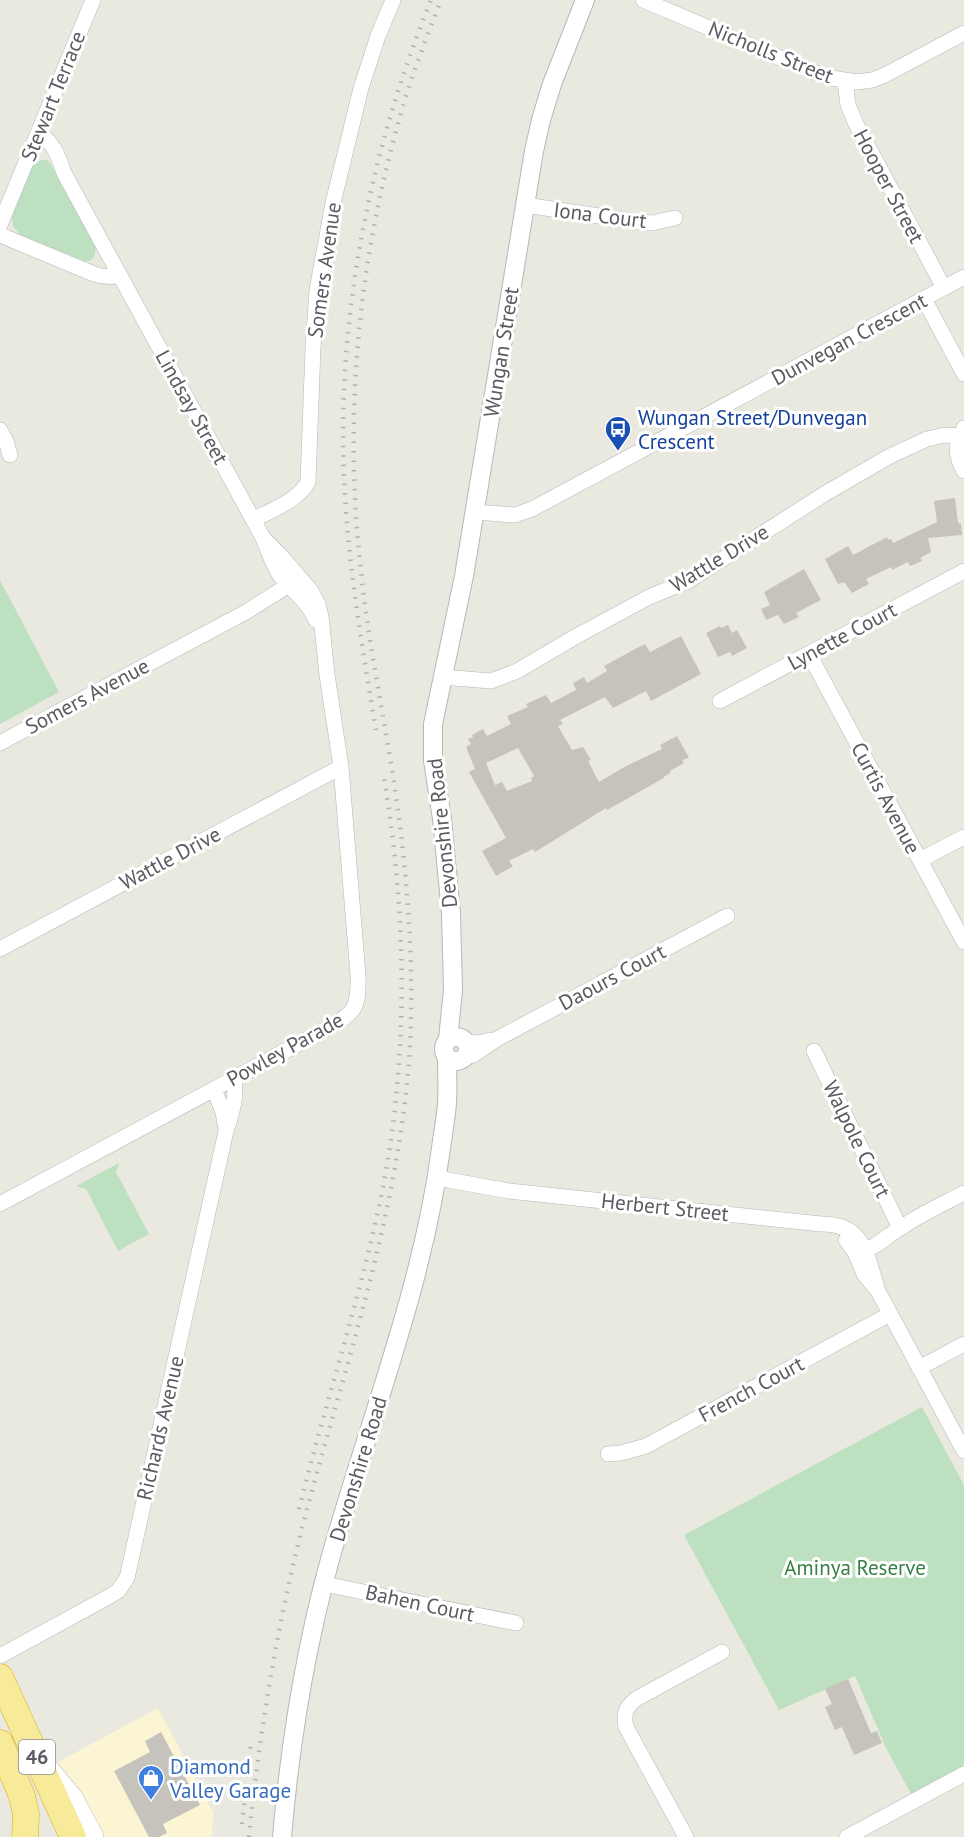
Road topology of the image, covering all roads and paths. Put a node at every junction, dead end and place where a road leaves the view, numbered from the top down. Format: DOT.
graph roads {
  1 [pos="93,0"];
  2 [pos="393,0"];
  3 [pos="585,0"];
  4 [pos="597,0"];
  5 [pos="643,0"];
  6 [pos="574,32"];
  7 [pos="964,33"];
  8 [pos="845,81"];
  9 [pos="35,140"];
  10 [pos="525,205"];
  11 [pos="675,218"];
  12 [pos="0,225"];
  13 [pos="0,235"];
  14 [pos="120,275"];
  15 [pos="964,277"];
  16 [pos="944,288"];
  17 [pos="924,299"];
  18 [pos="964,374"];
  19 [pos="0,430"];
  20 [pos="962,432"];
  21 [pos="10,455"];
  22 [pos="964,471"];
  23 [pos="475,512"];
  24 [pos="254,520"];
  25 [pos="964,571"];
  26 [pos="294,582"];
  27 [pos="809,654"];
  28 [pos="442,677"];
  29 [pos="720,702"];
  30 [pos="0,743"];
  31 [pos="341,767"];
  32 [pos="964,837"];
  33 [pos="920,860"];
  34 [pos="727,916"];
  35 [pos="964,942"];
  36 [pos="0,949"];
  37 [pos="459,1049"];
  38 [pos="814,1051"];
  39 [pos="234,1078"];
  40 [pos="214,1089"];
  41 [pos="226,1131"];
  42 [pos="436,1184"];
  43 [pos="964,1193"];
  44 [pos="0,1204"];
  45 [pos="900,1228"];
  46 [pos="861,1249"];
  47 [pos="890,1314"];
  48 [pos="964,1344"];
  49 [pos="920,1368"];
  50 [pos="964,1451"];
  51 [pos="608,1454"];
  52 [pos="324,1584"];
  53 [pos="516,1623"];
  54 [pos="722,1652"];
  55 [pos="0,1656"];
  56 [pos="0,1677"];
  57 [pos="0,1743"];
  58 [pos="36,1755"];
  59 [pos="964,1774"];
  60 [pos="26,1825"];
  61 [pos="35,1837"];
  62 [pos="73,1837"];
  63 [pos="93,1837"];
  64 [pos="282,1837"];
  65 [pos="686,1837"];
  66 [pos="847,1837"];
  1 -- 9 [label="street, Stewart Terrace"];
  2 -- 24 [label="street, Somers Avenue"];
  3 -- 6 [label="street, Wungan Street"];
  4 -- 6 [label="street, Wungan Street"];
  5 -- 8 [label="street, Nicholls Street"];
  6 -- 10 [label="street, Wungan Street"];
  7 -- 8 [label="street, Nicholls Street"];
  8 -- 16 [label="street, Hooper Street"];
  9 -- 12 [label="street, Stewart Terrace"];
  9 -- 14 [label="street, Lindsay Street"];
  10 -- 11 [label="street, Iona Court"];
  10 -- 23 [label="street, Wungan Street"];
  13 -- 14 [label="street"];
  14 -- 24 [label="street, Lindsay Street"];
  15 -- 16 [label="street, Dunvegan Crescent"];
  16 -- 17 [label="street, Dunvegan Crescent"];
  17 -- 18 [label="street"];
  17 -- 23 [label="street, Dunvegan Crescent"];
  19 -- 21 [label="street"];
  20 -- 22 [label="street"];
  20 -- 28 [label="street, Wattle Drive"];
  23 -- 28 [label="street, Wungan Street"];
  24 -- 26 [label="street, Lindsay Street"];
  25 -- 27 [label="street, Lynette Court"];
  26 -- 30 [label="street, Somers Avenue"];
  26 -- 31 [label="street, Lindsay Street"];
  27 -- 29 [label="street, Lynette Court"];
  27 -- 33 [label="street, Curtis Avenue"];
  28 -- 37 [label="street, Devonshire Road"];
  31 -- 36 [label="street, Wattle Drive"];
  31 -- 39 [label="street, Powley Parade"];
  32 -- 33 [label="street"];
  33 -- 35 [label="street, Curtis Avenue"];
  34 -- 37 [label="street, Daours Court"];
  37 -- 42 [label="street, Devonshire Road"];
  38 -- 45 [label="street, Walpole Court"];
  39 -- 40 [label="street, Powley Parade"];
  39 -- 41 [label="street, Richards Avenue"];
  40 -- 41 [label="street, Richards Avenue"];
  40 -- 44 [label="street, Powley Parade"];
  41 -- 55 [label="street, Richards Avenue"];
  42 -- 46 [label="street, Herbert Street"];
  42 -- 52 [label="street, Devonshire Road"];
  43 -- 45 [label="street"];
  45 -- 46 [label="street"];
  46 -- 47 [label="street"];
  47 -- 49 [label="street"];
  47 -- 51 [label="street, French Court"];
  48 -- 49 [label="street"];
  49 -- 50 [label="street"];
  52 -- 53 [label="street, Bahen Court"];
  52 -- 64 [label="street, Devonshire Road"];
  54 -- 65 [label="street"];
  56 -- 58 [label="highway, 46"];
  57 -- 60 [label="highway, 46"];
  58 -- 62 [label="highway, 46"];
  58 -- 63 [label="main road"];
  59 -- 66 [label="street"];
  60 -- 61 [label="highway"];
}
